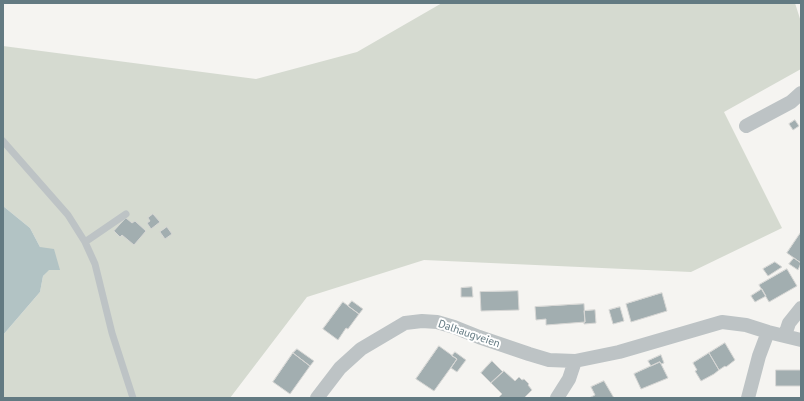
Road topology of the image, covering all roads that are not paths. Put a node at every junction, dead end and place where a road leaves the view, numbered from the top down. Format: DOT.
graph roads {
  1 [pos="801,94"];
  2 [pos="746,126"];
  3 [pos="3,141"];
  4 [pos="126,214"];
  5 [pos="85,242"];
  6 [pos="801,308"];
  7 [pos="768,332"];
  8 [pos="786,335"];
  9 [pos="801,340"];
  10 [pos="575,361"];
  11 [pos="133,398"];
  12 [pos="317,398"];
  13 [pos="556,398"];
  14 [pos="748,398"];
  1 -- 2 [label="street"];
  3 -- 5 [label="lane"];
  4 -- 5 [label="lane"];
  5 -- 11 [label="lane"];
  6 -- 8 [label="street"];
  7 -- 8 [label="street, Dalhaugveien"];
  7 -- 10 [label="street, Dalhaugveien"];
  7 -- 14 [label="street"];
  8 -- 9 [label="street, Dalhaugveien"];
  10 -- 12 [label="street, Dalhaugveien"];
  10 -- 13 [label="street"];
}
